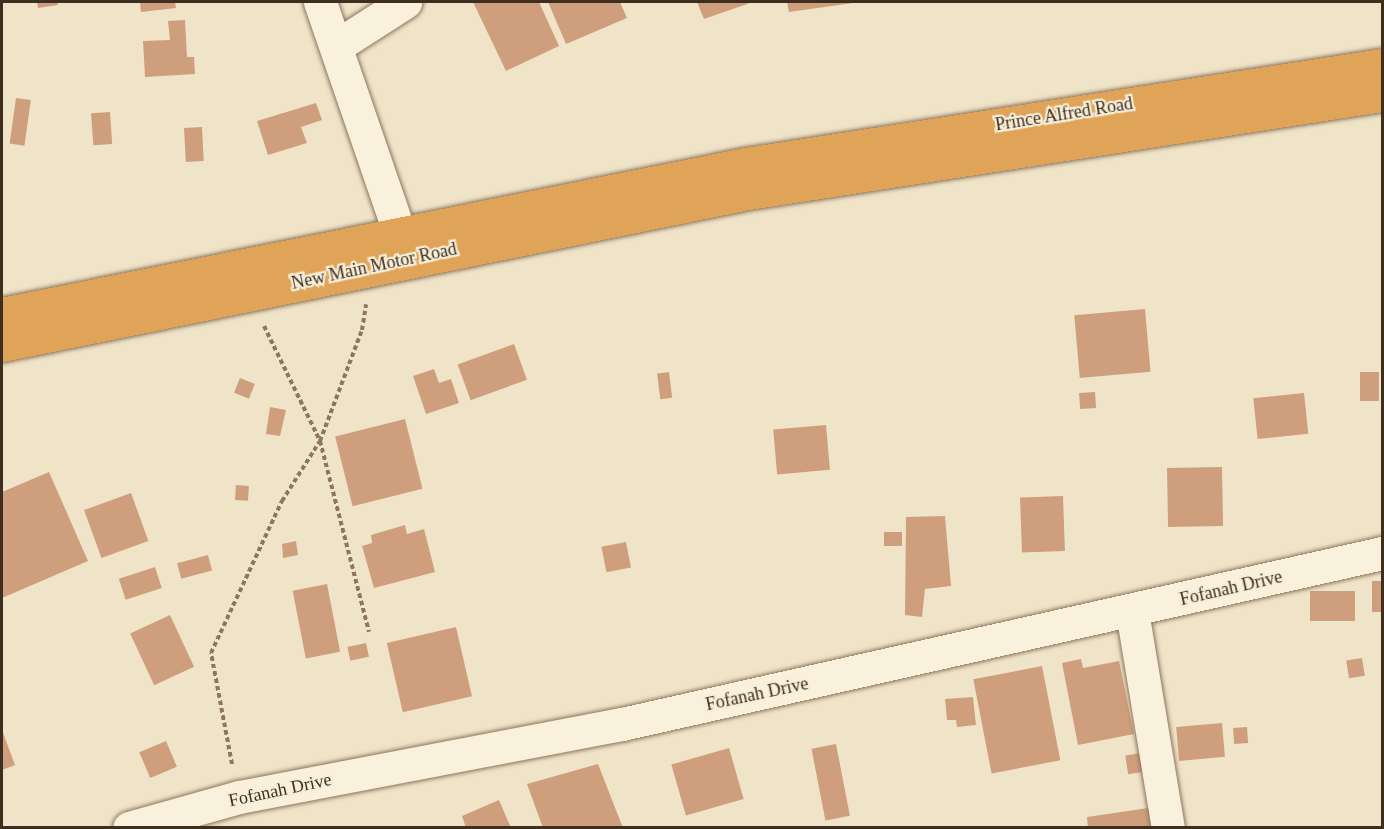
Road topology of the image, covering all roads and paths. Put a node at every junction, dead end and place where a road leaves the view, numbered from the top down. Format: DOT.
graph roads {
  1 [pos="320,2"];
  2 [pos="405,2"];
  3 [pos="338,45"];
  4 [pos="1383,65"];
  5 [pos="1383,95"];
  6 [pos="747,178"];
  7 [pos="399,232"];
  8 [pos="372,266"];
  9 [pos="248,293"];
  10 [pos="2,314"];
  11 [pos="2,345"];
  12 [pos="320,441"];
  13 [pos="1383,553"];
  14 [pos="1132,611"];
  15 [pos="369,632"];
  16 [pos="239,797"];
  17 [pos="129,828"];
  18 [pos="1168,828"];
  1 -- 3 [label="street"];
  2 -- 3 [label="street"];
  3 -- 7 [label="street"];
  4 -- 6 [label="highway, Prince Alfred Road"];
  5 -- 6 [label="highway, Prince Alfred Road"];
  6 -- 7 [label="highway, New Main Motor Road"];
  6 -- 8 [label="highway, New Main Motor Road"];
  7 -- 10 [label="highway, New Main Motor Road"];
  8 -- 9 [label="highway, New Main Motor Road"];
  8 -- 12 [label="path"];
  9 -- 11 [label="highway, New Main Motor Road"];
  9 -- 12 [label="path"];
  12 -- 15 [label="path"];
  12 -- 16 [label="path"];
  13 -- 14 [label="street, Fofanah Drive"];
  14 -- 16 [label="street, Fofanah Drive"];
  14 -- 18 [label="street"];
  16 -- 17 [label="street, Fofanah Drive"];
}
